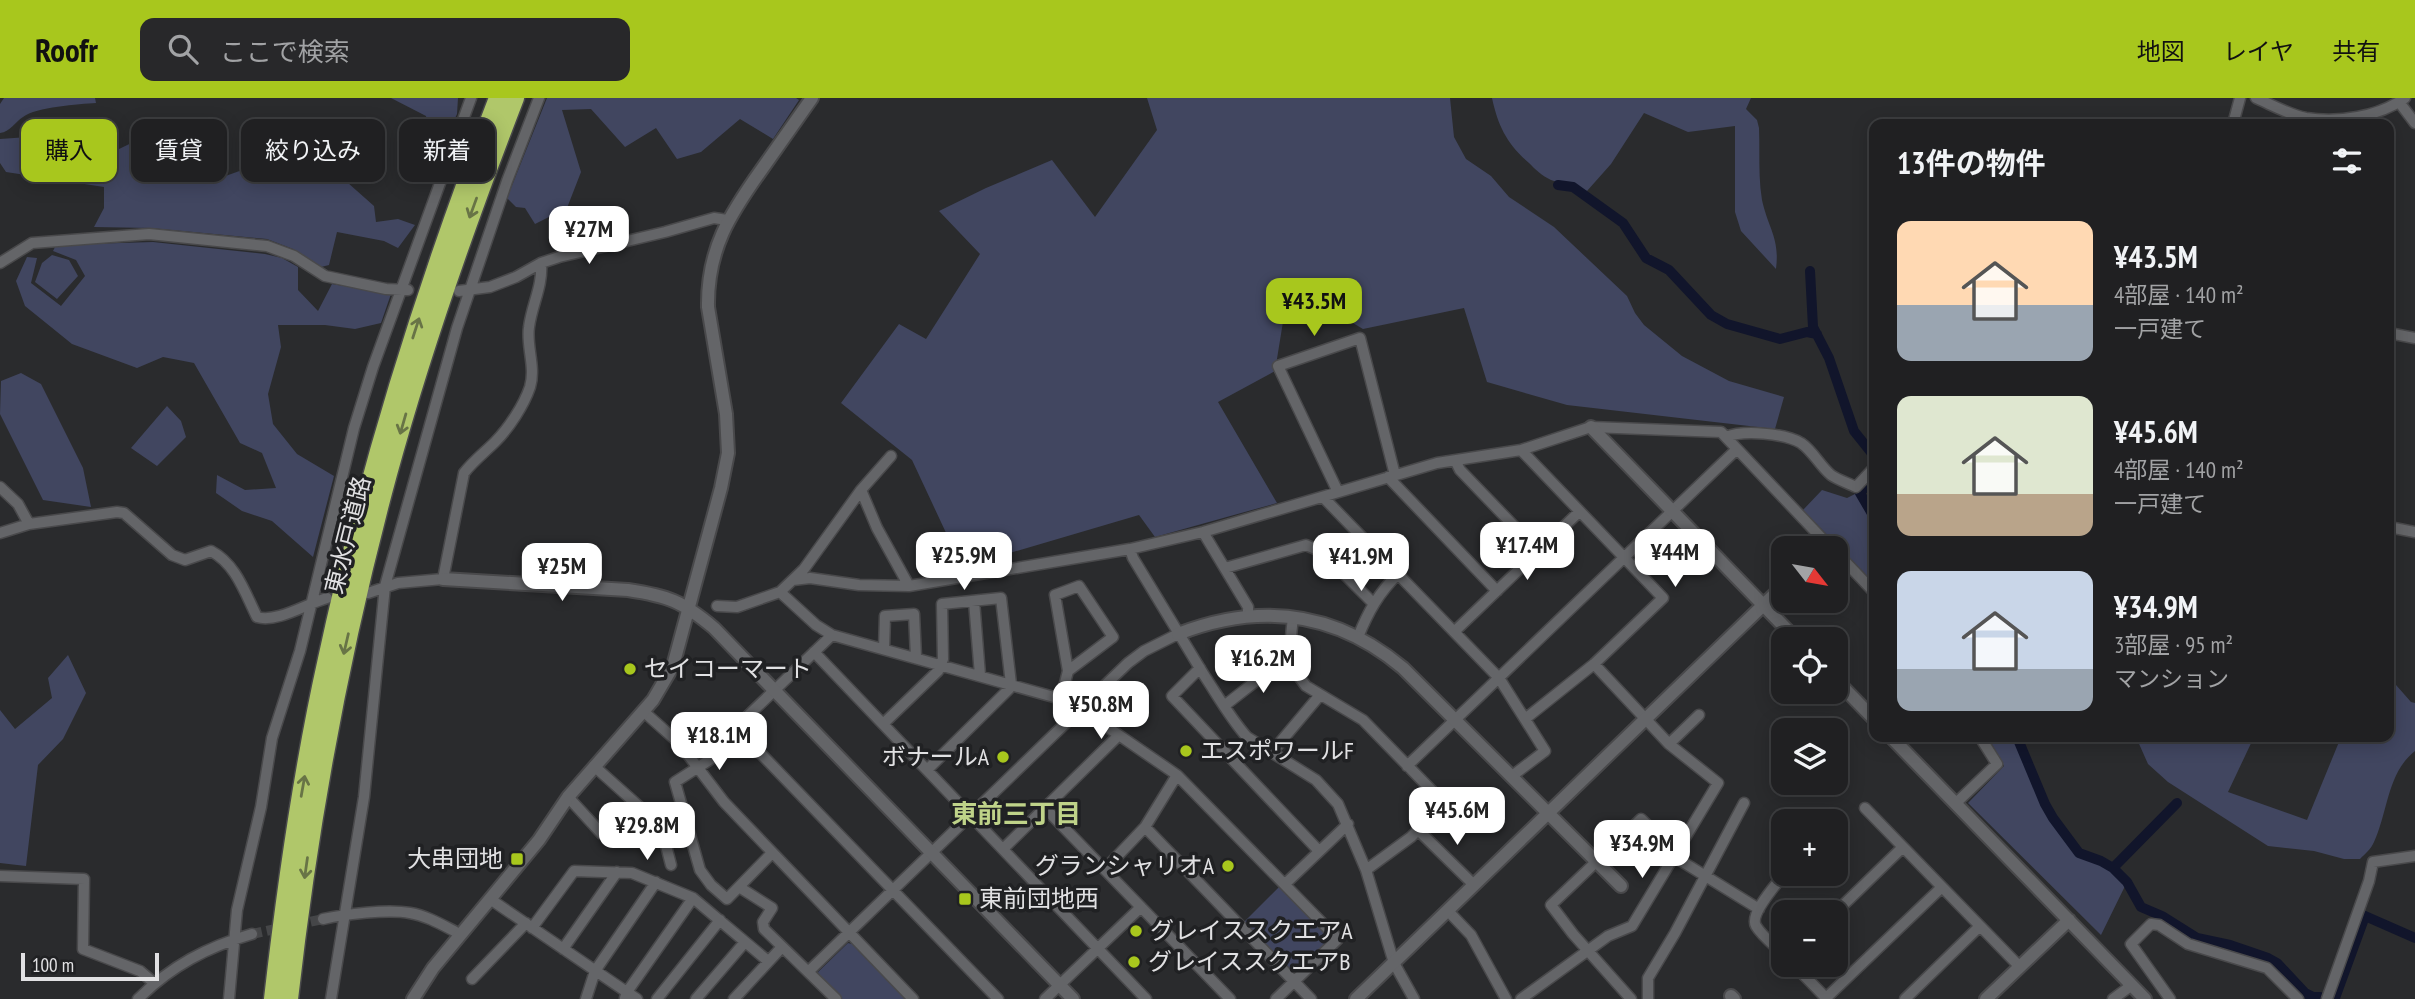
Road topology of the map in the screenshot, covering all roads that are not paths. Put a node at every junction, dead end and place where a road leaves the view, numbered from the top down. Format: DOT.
graph roads {
  1 [pos="471,98"];
  2 [pos="498,98"];
  3 [pos="514,98"];
  4 [pos="539,98"];
  5 [pos="812,98"];
  6 [pos="2240,98"];
  7 [pos="2256,98"];
  8 [pos="2402,100"];
  9 [pos="2234,119"];
  10 [pos="2415,122"];
  11 [pos="727,220"];
  12 [pos="0,263"];
  13 [pos="541,263"];
  14 [pos="405,290"];
  15 [pos="464,291"];
  16 [pos="2394,334"];
  17 [pos="2415,338"];
  18 [pos="1591,427"];
  19 [pos="1726,437"];
  20 [pos="1737,449"];
  21 [pos="1521,450"];
  22 [pos="891,456"];
  23 [pos="1456,462"];
  24 [pos="1869,473"];
  25 [pos="1392,476"];
  26 [pos="0,487"];
  27 [pos="861,491"];
  28 [pos="1338,492"];
  29 [pos="1323,497"];
  30 [pos="1672,510"];
  31 [pos="1579,512"];
  32 [pos="29,524"];
  33 [pos="2394,528"];
  34 [pos="1203,532"];
  35 [pos="2415,532"];
  36 [pos="0,533"];
  37 [pos="1818,536"];
  38 [pos="1130,549"];
  39 [pos="1538,551"];
  40 [pos="1623,557"];
  41 [pos="1848,567"];
  42 [pos="1225,568"];
  43 [pos="1399,573"];
  44 [pos="443,579"];
  45 [pos="793,580"];
  46 [pos="386,586"];
  47 [pos="909,586"];
  48 [pos="1869,587"];
  49 [pos="1497,591"];
  50 [pos="780,592"];
  51 [pos="368,593"];
  52 [pos="1771,597"];
  53 [pos="327,598"];
  54 [pos="974,601"];
  55 [pos="310,602"];
  56 [pos="1373,603"];
  57 [pos="1763,605"];
  58 [pos="717,606"];
  59 [pos="689,607"];
  60 [pos="1248,615"];
  61 [pos="1293,617"];
  62 [pos="1784,627"];
  63 [pos="1455,631"];
  64 [pos="1178,634"];
  65 [pos="832,635"];
  66 [pos="1358,637"];
  67 [pos="884,649"];
  68 [pos="814,652"];
  69 [pos="916,657"];
  70 [pos="1290,657"];
  71 [pos="941,664"];
  72 [pos="1594,664"];
  73 [pos="1200,668"];
  74 [pos="1068,671"];
  75 [pos="981,675"];
  76 [pos="1499,678"];
  77 [pos="1011,684"];
  78 [pos="775,690"];
  79 [pos="1848,692"];
  80 [pos="1320,695"];
  81 [pos="1061,699"];
  82 [pos="1224,706"];
  83 [pos="1081,709"];
  84 [pos="643,711"];
  85 [pos="1869,714"];
  86 [pos="1699,715"];
  87 [pos="1525,719"];
  88 [pos="1646,719"];
  89 [pos="1455,720"];
  90 [pos="883,724"];
  91 [pos="736,728"];
  92 [pos="1119,734"];
  93 [pos="1896,742"];
  94 [pos="1983,742"];
  95 [pos="1669,744"];
  96 [pos="1272,752"];
  97 [pos="594,766"];
  98 [pos="1407,766"];
  99 [pos="698,768"];
  100 [pos="927,770"];
  101 [pos="1177,775"];
  102 [pos="1512,776"];
  103 [pos="568,797"];
  104 [pos="1744,803"];
  105 [pos="1956,803"];
  106 [pos="1044,807"];
  107 [pos="1866,808"];
  108 [pos="1549,813"];
  109 [pos="970,815"];
  110 [pos="1348,824"];
  111 [pos="1145,827"];
  112 [pos="1418,830"];
  113 [pos="663,834"];
  114 [pos="1903,847"];
  115 [pos="1003,849"];
  116 [pos="1319,850"];
  117 [pos="931,852"];
  118 [pos="772,853"];
  119 [pos="1674,854"];
  120 [pos="2415,856"];
  121 [pos="1596,860"];
  122 [pos="671,866"];
  123 [pos="1105,869"];
  124 [pos="1366,870"];
  125 [pos="617,872"];
  126 [pos="1705,875"];
  127 [pos="0,876"];
  128 [pos="656,882"];
  129 [pos="1285,884"];
  130 [pos="1474,886"];
  131 [pos="1621,886"];
  132 [pos="1775,886"];
  133 [pos="739,887"];
  134 [pos="1942,887"];
  135 [pos="893,890"];
  136 [pos="693,898"];
  137 [pos="490,899"];
  138 [pos="1848,900"];
  139 [pos="1141,907"];
  140 [pos="1759,909"];
  141 [pos="1448,911"];
  142 [pos="344,915"];
  143 [pos="323,919"];
  144 [pos="720,920"];
  145 [pos="2068,920"];
  146 [pos="529,926"];
  147 [pos="1980,926"];
  148 [pos="848,933"];
  149 [pos="252,934"];
  150 [pos="460,934"];
  151 [pos="234,939"];
  152 [pos="745,942"];
  153 [pos="1771,942"];
  154 [pos="782,947"];
  155 [pos="1098,948"];
  156 [pos="563,949"];
  157 [pos="1587,950"];
  158 [pos="768,961"];
  159 [pos="1394,963"];
  160 [pos="2020,967"];
  161 [pos="595,971"];
  162 [pos="809,971"];
  163 [pos="1805,977"];
  164 [pos="472,979"];
  165 [pos="1294,982"];
  166 [pos="154,983"];
  167 [pos="1060,985"];
  168 [pos="2132,985"];
  169 [pos="626,996"];
  170 [pos="1527,997"];
  171 [pos="138,999"];
  172 [pos="229,999"];
  173 [pos="273,999"];
  174 [pos="289,999"];
  175 [pos="331,999"];
  176 [pos="413,999"];
  177 [pos="586,999"];
  178 [pos="636,999"];
  179 [pos="657,999"];
  180 [pos="696,999"];
  181 [pos="734,999"];
  182 [pos="836,999"];
  183 [pos="913,999"];
  184 [pos="998,999"];
  185 [pos="1045,999"];
  186 [pos="1073,999"];
  187 [pos="1146,999"];
  188 [pos="1230,999"];
  189 [pos="1276,999"];
  190 [pos="1311,999"];
  191 [pos="1356,999"];
  192 [pos="1414,999"];
  193 [pos="1506,999"];
  194 [pos="1631,999"];
  195 [pos="1648,999"];
  196 [pos="1826,999"];
  197 [pos="1905,999"];
  198 [pos="1986,999"];
  199 [pos="2113,999"];
  200 [pos="2145,999"];
  201 [pos="2170,999"];
  202 [pos="2298,999"];
  203 [pos="2326,999"];
  1 -- 14 [label="street"];
  173 -- 2 [label="highway, 東水戸道路, one-way"];
  3 -- 174 [label="highway, 東水戸道路, one-way"];
  4 -- 15 [label="street"];
  5 -- 11 [label="street"];
  6 -- 9 [label="street"];
  7 -- 8 [label="street"];
  8 -- 10 [label="street"];
  11 -- 13 [label="street"];
  11 -- 59 [label="street"];
  12 -- 14 [label="street"];
  13 -- 15 [label="street"];
  13 -- 44 [label="street"];
  14 -- 55 [label="street"];
  15 -- 46 [label="street"];
  16 -- 17 [label="street"];
  18 -- 19 [label="street"];
  18 -- 21 [label="street"];
  18 -- 30 [label="street"];
  19 -- 20 [label="street"];
  19 -- 24 [label="street"];
  20 -- 30 [label="street"];
  20 -- 37 [label="street"];
  21 -- 23 [label="street"];
  21 -- 31 [label="street"];
  22 -- 27 [label="street"];
  23 -- 25 [label="street"];
  23 -- 39 [label="street"];
  25 -- 28 [label="street"];
  25 -- 28 [label="street"];
  25 -- 49 [label="street"];
  26 -- 32 [label="street"];
  27 -- 45 [label="street"];
  27 -- 47 [label="street"];
  28 -- 29 [label="street"];
  29 -- 34 [label="street"];
  29 -- 43 [label="street"];
  30 -- 40 [label="street"];
  30 -- 57 [label="street"];
  31 -- 39 [label="street"];
  31 -- 40 [label="street"];
  32 -- 36 [label="street"];
  32 -- 55 [label="street"];
  33 -- 35 [label="street"];
  34 -- 38 [label="street"];
  34 -- 42 [label="street"];
  38 -- 47 [label="street"];
  38 -- 64 [label="street"];
  39 -- 49 [label="street"];
  40 -- 72 [label="street"];
  40 -- 76 [label="street"];
  41 -- 48 [label="street"];
  42 -- 56 [label="street"];
  42 -- 60 [label="street"];
  43 -- 56 [label="street"];
  43 -- 63 [label="street"];
  44 -- 46 [label="street"];
  44 -- 59 [label="street"];
  45 -- 47 [label="street"];
  45 -- 50 [label="street"];
  46 -- 51 [label="street"];
  46 -- 142 [label="street"];
  49 -- 63 [label="street"];
  50 -- 58 [label="street"];
  50 -- 65 [label="street"];
  52 -- 57 [label="street"];
  53 -- 55 [label="street"];
  54 -- 71 [label="street"];
  54 -- 75 [label="street"];
  54 -- 77 [label="street"];
  55 -- 151 [label="street"];
  56 -- 66 [label="street"];
  57 -- 62 [label="street"];
  57 -- 88 [label="street"];
  59 -- 78 [label="street"];
  59 -- 84 [label="street"];
  60 -- 61 [label="street"];
  60 -- 64 [label="street"];
  61 -- 66 [label="street"];
  61 -- 70 [label="street"];
  63 -- 76 [label="street"];
  64 -- 73 [label="street"];
  64 -- 83 [label="street"];
  65 -- 67 [label="street"];
  65 -- 68 [label="street"];
  66 -- 89 [label="street"];
  67 -- 69 [label="street"];
  67 -- 69 [label="street"];
  68 -- 78 [label="street"];
  68 -- 90 [label="street"];
  69 -- 71 [label="street"];
  70 -- 80 [label="street"];
  70 -- 82 [label="street"];
  71 -- 75 [label="street"];
  71 -- 90 [label="street"];
  72 -- 87 [label="street"];
  72 -- 88 [label="street"];
  73 -- 82 [label="street"];
  73 -- 116 [label="street"];
  74 -- 74 [label="street"];
  74 -- 81 [label="street"];
  75 -- 77 [label="street"];
  76 -- 87 [label="street"];
  76 -- 89 [label="street"];
  77 -- 81 [label="street"];
  77 -- 100 [label="street"];
  78 -- 91 [label="street"];
  78 -- 117 [label="street"];
  79 -- 85 [label="street"];
  80 -- 96 [label="street"];
  80 -- 98 [label="street"];
  81 -- 83 [label="street"];
  82 -- 96 [label="street"];
  83 -- 92 [label="street"];
  83 -- 109 [label="street"];
  84 -- 97 [label="street"];
  84 -- 99 [label="street"];
  86 -- 95 [label="street"];
  87 -- 102 [label="street"];
  88 -- 95 [label="street"];
  88 -- 108 [label="street"];
  89 -- 98 [label="street"];
  89 -- 102 [label="street"];
  90 -- 100 [label="street"];
  91 -- 99 [label="street"];
  91 -- 135 [label="street"];
  92 -- 101 [label="street"];
  92 -- 106 [label="street"];
  93 -- 105 [label="street"];
  94 -- 105 [label="street"];
  95 -- 119 [label="street"];
  96 -- 110 [label="street"];
  97 -- 103 [label="street"];
  97 -- 113 [label="street"];
  98 -- 112 [label="street"];
  99 -- 118 [label="street"];
  99 -- 133 [label="street"];
  100 -- 109 [label="street"];
  101 -- 111 [label="street"];
  101 -- 129 [label="street"];
  102 -- 108 [label="street"];
  103 -- 113 [label="street"];
  103 -- 137 [label="street"];
  104 -- 126 [label="street"];
  105 -- 145 [label="street"];
  106 -- 115 [label="street"];
  106 -- 123 [label="street"];
  107 -- 114 [label="street"];
  108 -- 121 [label="street"];
  108 -- 130 [label="street"];
  109 -- 115 [label="street"];
  109 -- 117 [label="street"];
  110 -- 116 [label="street"];
  110 -- 124 [label="street"];
  111 -- 123 [label="street"];
  111 -- 165 [label="street"];
  112 -- 124 [label="street"];
  112 -- 130 [label="street"];
  113 -- 122 [label="street"];
  114 -- 134 [label="street"];
  114 -- 138 [label="street"];
  115 -- 155 [label="street"];
  116 -- 129 [label="street"];
  117 -- 135 [label="street"];
  117 -- 167 [label="street"];
  118 -- 133 [label="street"];
  118 -- 148 [label="street"];
  119 -- 121 [label="street"];
  119 -- 126 [label="street"];
  119 -- 157 [label="street"];
  120 -- 203 [label="street"];
  121 -- 131 [label="street"];
  121 -- 157 [label="street"];
  123 -- 139 [label="street"];
  124 -- 159 [label="street"];
  125 -- 128 [label="street"];
  125 -- 146 [label="street"];
  125 -- 156 [label="street"];
  126 -- 140 [label="street"];
  126 -- 195 [label="street"];
  127 -- 166 [label="street"];
  128 -- 136 [label="street"];
  128 -- 161 [label="street"];
  129 -- 165 [label="street"];
  130 -- 141 [label="street"];
  132 -- 140 [label="street"];
  133 -- 154 [label="street"];
  134 -- 147 [label="street"];
  134 -- 196 [label="street"];
  135 -- 148 [label="street"];
  135 -- 184 [label="street"];
  136 -- 144 [label="street"];
  136 -- 169 [label="street"];
  137 -- 146 [label="street"];
  137 -- 150 [label="street"];
  139 -- 155 [label="street"];
  139 -- 188 [label="street"];
  140 -- 153 [label="street"];
  141 -- 159 [label="street"];
  141 -- 193 [label="street"];
  142 -- 143 [label="street"];
  142 -- 150 [label="street"];
  142 -- 175 [label="street"];
  144 -- 152 [label="street"];
  144 -- 179 [label="street"];
  145 -- 160 [label="street"];
  145 -- 168 [label="street"];
  146 -- 156 [label="street"];
  146 -- 164 [label="street"];
  147 -- 160 [label="street"];
  147 -- 197 [label="street"];
  148 -- 162 [label="street"];
  148 -- 183 [label="street"];
  149 -- 151 [label="street"];
  150 -- 176 [label="street"];
  151 -- 166 [label="street"];
  151 -- 172 [label="street"];
  152 -- 158 [label="street"];
  152 -- 180 [label="street"];
  154 -- 158 [label="street"];
  154 -- 162 [label="street"];
  155 -- 167 [label="street"];
  155 -- 187 [label="street"];
  156 -- 161 [label="street"];
  157 -- 170 [label="street"];
  157 -- 194 [label="street"];
  158 -- 181 [label="street"];
  159 -- 191 [label="street"];
  159 -- 192 [label="street"];
  160 -- 198 [label="street"];
  161 -- 169 [label="street"];
  161 -- 177 [label="street"];
  162 -- 182 [label="street"];
  163 -- 196 [label="street"];
  165 -- 189 [label="street"];
  165 -- 190 [label="street"];
  166 -- 171 [label="street"];
  167 -- 185 [label="street"];
  167 -- 186 [label="street"];
  168 -- 199 [label="street"];
  168 -- 200 [label="street"];
  169 -- 178 [label="street"];
  201 -- 202 [label="street"];
}
